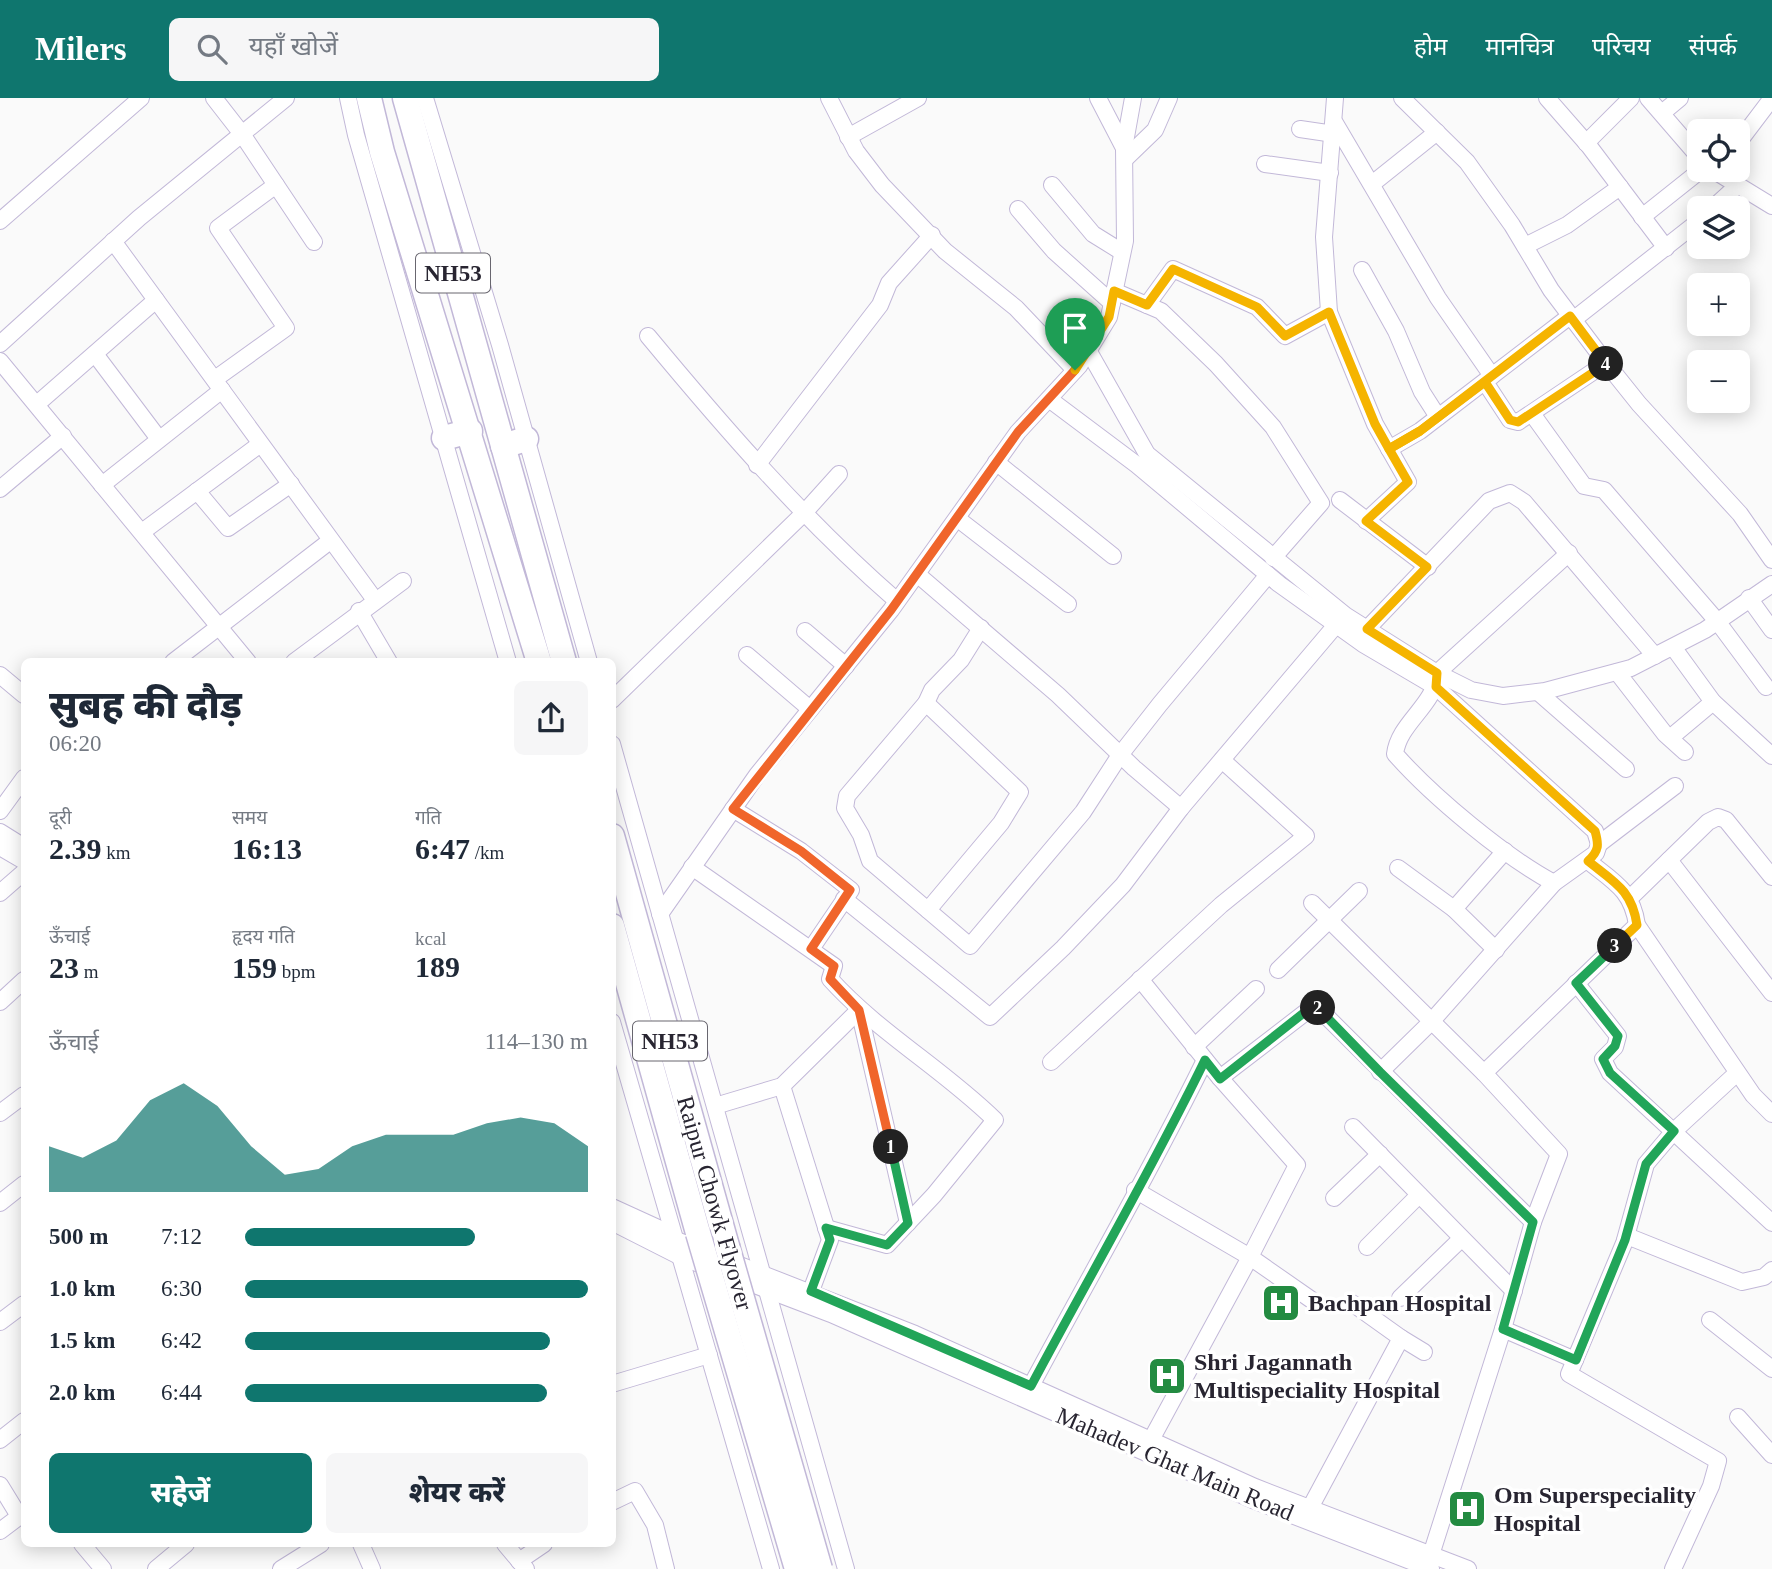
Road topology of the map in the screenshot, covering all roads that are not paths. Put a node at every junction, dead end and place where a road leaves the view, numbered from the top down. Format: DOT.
graph roads {
  1 [pos="141,98"];
  2 [pos="214,98"];
  3 [pos="286,98"];
  4 [pos="348,98"];
  5 [pos="369,98"];
  6 [pos="405,98"];
  7 [pos="425,98"];
  8 [pos="829,98"];
  9 [pos="918,98"];
  10 [pos="1098,98"];
  11 [pos="1133,98"];
  12 [pos="1169,98"];
  13 [pos="1335,98"];
  14 [pos="1402,98"];
  15 [pos="1547,98"];
  16 [pos="1631,98"];
  17 [pos="1648,98"];
  18 [pos="1680,98"];
  19 [pos="1772,98"];
  20 [pos="1662,113"];
  21 [pos="1750,126"];
  22 [pos="1300,128"];
  23 [pos="1334,128"];
  24 [pos="1437,132"];
  25 [pos="243,134"];
  26 [pos="848,137"];
  27 [pos="1587,143"];
  28 [pos="1687,143"];
  29 [pos="1125,154"];
  30 [pos="1265,164"];
  31 [pos="1330,173"];
  32 [pos="1694,182"];
  33 [pos="1729,182"];
  34 [pos="1371,184"];
  35 [pos="276,185"];
  36 [pos="1052,185"];
  37 [pos="1620,187"];
  38 [pos="1736,187"];
  39 [pos="1726,196"];
  40 [pos="1772,206"];
  41 [pos="1018,209"];
  42 [pos="1642,217"];
  43 [pos="0,221"];
  44 [pos="1687,231"];
  45 [pos="932,235"];
  46 [pos="113,241"];
  47 [pos="314,242"];
  48 [pos="1525,246"];
  49 [pos="1665,248"];
  50 [pos="1122,252"];
  51 [pos="1362,270"];
  52 [pos="1113,297"];
  53 [pos="156,300"];
  54 [pos="1147,305"];
  55 [pos="1329,312"];
  56 [pos="1572,318"];
  57 [pos="648,336"];
  58 [pos="0,344"];
  59 [pos="1088,350"];
  60 [pos="95,354"];
  61 [pos="0,360"];
  62 [pos="1606,363"];
  63 [pos="1075,370"];
  64 [pos="1489,379"];
  65 [pos="218,384"];
  66 [pos="1049,399"];
  67 [pos="37,404"];
  68 [pos="1532,415"];
  69 [pos="1438,417"];
  70 [pos="470,431"];
  71 [pos="63,436"];
  72 [pos="444,438"];
  73 [pos="159,439"];
  74 [pos="515,443"];
  75 [pos="260,445"];
  76 [pos="1389,449"];
  77 [pos="996,463"];
  78 [pos="757,465"];
  79 [pos="839,474"];
  80 [pos="290,484"];
  81 [pos="102,485"];
  82 [pos="0,489"];
  83 [pos="197,491"];
  84 [pos="1340,500"];
  85 [pos="803,514"];
  86 [pos="958,519"];
  87 [pos="1366,521"];
  88 [pos="142,532"];
  89 [pos="330,541"];
  90 [pos="1569,553"];
  91 [pos="1113,556"];
  92 [pos="1273,558"];
  93 [pos="1772,560"];
  94 [pos="1427,567"];
  95 [pos="917,574"];
  96 [pos="1268,575"];
  97 [pos="403,581"];
  98 [pos="1772,584"];
  99 [pos="1749,598"];
  100 [pos="375,600"];
  101 [pos="897,601"];
  102 [pos="535,603"];
  103 [pos="1068,604"];
  104 [pos="359,611"];
  105 [pos="1717,621"];
  106 [pos="1335,625"];
  107 [pos="220,626"];
  108 [pos="981,628"];
  109 [pos="1367,629"];
  110 [pos="1772,630"];
  111 [pos="805,631"];
  112 [pos="1673,647"];
  113 [pos="747,654"];
  114 [pos="1655,656"];
  115 [pos="178,658"];
  116 [pos="245,658"];
  117 [pos="299,658"];
  118 [pos="387,658"];
  119 [pos="507,658"];
  120 [pos="538,658"];
  121 [pos="562,658"];
  122 [pos="588,658"];
  123 [pos="846,666"];
  124 [pos="1617,672"];
  125 [pos="0,675"];
  126 [pos="1437,680"];
  127 [pos="1766,687"];
  128 [pos="21,692"];
  129 [pos="1538,692"];
  130 [pos="616,696"];
  131 [pos="1713,702"];
  132 [pos="926,703"];
  133 [pos="810,709"];
  134 [pos="1670,738"];
  135 [pos="1685,752"];
  136 [pos="1120,755"];
  137 [pos="1772,756"];
  138 [pos="616,758"];
  139 [pos="1222,760"];
  140 [pos="1626,769"];
  141 [pos="21,782"];
  142 [pos="1675,786"];
  143 [pos="1181,808"];
  144 [pos="733,809"];
  145 [pos="0,811"];
  146 [pos="0,832"];
  147 [pos="1599,844"];
  148 [pos="21,845"];
  149 [pos="0,846"];
  150 [pos="616,850"];
  151 [pos="1505,851"];
  152 [pos="21,859"];
  153 [pos="1669,860"];
  154 [pos="1588,861"];
  155 [pos="692,866"];
  156 [pos="1398,867"];
  157 [pos="21,874"];
  158 [pos="1772,877"];
  159 [pos="1555,883"];
  160 [pos="1359,891"];
  161 [pos="0,892"];
  162 [pos="1630,898"];
  163 [pos="844,899"];
  164 [pos="1312,903"];
  165 [pos="1454,909"];
  166 [pos="928,910"];
  167 [pos="660,914"];
  168 [pos="1328,920"];
  169 [pos="1637,925"];
  170 [pos="616,940"];
  171 [pos="811,949"];
  172 [pos="1496,950"];
  173 [pos="1278,970"];
  174 [pos="1140,979"];
  175 [pos="21,983"];
  176 [pos="1576,983"];
  177 [pos="1256,989"];
  178 [pos="1772,993"];
  179 [pos="0,1002"];
  180 [pos="859,1010"];
  181 [pos="1431,1022"];
  182 [pos="616,1036"];
  183 [pos="1194,1046"];
  184 [pos="1205,1060"];
  185 [pos="1051,1062"];
  186 [pos="1380,1072"];
  187 [pos="1484,1073"];
  188 [pos="1737,1073"];
  189 [pos="1220,1079"];
  190 [pos="782,1086"];
  191 [pos="21,1098"];
  192 [pos="715,1106"];
  193 [pos="0,1113"];
  194 [pos="1772,1115"];
  195 [pos="1353,1126"];
  196 [pos="1674,1131"];
  197 [pos="1380,1154"];
  198 [pos="21,1186"];
  199 [pos="1135,1190"];
  200 [pos="1419,1195"];
  201 [pos="1334,1198"];
  202 [pos="0,1203"];
  203 [pos="616,1209"];
  204 [pos="1533,1222"];
  205 [pos="908,1223"];
  206 [pos="1772,1223"];
  207 [pos="616,1225"];
  208 [pos="826,1228"];
  209 [pos="1461,1239"];
  210 [pos="1625,1240"];
  211 [pos="676,1241"];
  212 [pos="1367,1247"];
  213 [pos="681,1257"];
  214 [pos="1250,1257"];
  215 [pos="1772,1270"];
  216 [pos="764,1282"];
  217 [pos="811,1291"];
  218 [pos="1514,1291"];
  219 [pos="1400,1298"];
  220 [pos="1316,1303"];
  221 [pos="1352,1303"];
  222 [pos="21,1306"];
  223 [pos="1710,1320"];
  224 [pos="0,1322"];
  225 [pos="1503,1329"];
  226 [pos="1401,1338"];
  227 [pos="1424,1353"];
  228 [pos="709,1355"];
  229 [pos="1576,1360"];
  230 [pos="1772,1369"];
  231 [pos="616,1383"];
  232 [pos="1031,1386"];
  233 [pos="1738,1417"];
  234 [pos="21,1423"];
  235 [pos="0,1440"];
  236 [pos="1151,1440"];
  237 [pos="1772,1455"];
  238 [pos="0,1485"];
  239 [pos="616,1500"];
  240 [pos="1310,1508"];
  241 [pos="21,1513"];
  242 [pos="21,1515"];
  243 [pos="0,1531"];
  244 [pos="85,1547"];
  245 [pos="182,1547"];
  246 [pos="316,1547"];
  247 [pos="362,1547"];
  248 [pos="507,1547"];
  249 [pos="541,1547"];
  250 [pos="1431,1562"];
  251 [pos="522,1565"];
  252 [pos="664,1568"];
  253 [pos="103,1569"];
  254 [pos="156,1569"];
  255 [pos="281,1569"];
  256 [pos="372,1569"];
  257 [pos="771,1569"];
  258 [pos="797,1569"];
  259 [pos="820,1569"];
  260 [pos="846,1569"];
  261 [pos="1468,1569"];
  262 [pos="1673,1569"];
  1 -- 43 [label="street"];
  2 -- 25 [label="street"];
  3 -- 25 [label="street"];
  4 -- 72 [label="street"];
  5 -- 70 [label="highway, NH53"];
  6 -- 74 [label="highway, NH53"];
  7 -- 74 [label="street"];
  8 -- 26 [label="street"];
  9 -- 26 [label="street"];
  10 -- 29 [label="street"];
  11 -- 29 [label="street"];
  12 -- 29 [label="street"];
  13 -- 23 [label="street"];
  14 -- 24 [label="street"];
  15 -- 27 [label="street"];
  16 -- 27 [label="street"];
  17 -- 20 [label="street"];
  18 -- 20 [label="street"];
  19 -- 21 [label="street"];
  20 -- 28 [label="street"];
  22 -- 23 [label="street"];
  23 -- 31 [label="street"];
  23 -- 34 [label="street"];
  24 -- 34 [label="street"];
  24 -- 48 [label="street"];
  25 -- 35 [label="street"];
  25 -- 46 [label="street"];
  26 -- 45 [label="street"];
  27 -- 37 [label="street"];
  29 -- 50 [label="street"];
  30 -- 31 [label="street"];
  31 -- 55 [label="street"];
  32 -- 42 [label="street"];
  33 -- 38 [label="street"];
  34 -- 64 [label="street"];
  35 -- 47 [label="street"];
  35 -- 65 [label="street"];
  36 -- 50 [label="street"];
  37 -- 42 [label="street"];
  37 -- 48 [label="street"];
  38 -- 39 [label="street"];
  38 -- 40 [label="street"];
  41 -- 52 [label="street"];
  42 -- 49 [label="street"];
  44 -- 49 [label="street"];
  45 -- 63 [label="street"];
  45 -- 78 [label="street"];
  46 -- 53 [label="street"];
  46 -- 58 [label="street"];
  48 -- 56 [label="street"];
  49 -- 56 [label="street"];
  50 -- 52 [label="street"];
  51 -- 69 [label="street"];
  52 -- 54 [label="street"];
  52 -- 59 [label="street"];
  53 -- 60 [label="street"];
  53 -- 65 [label="street"];
  54 -- 55 [label="street"];
  54 -- 92 [label="street"];
  55 -- 76 [label="street"];
  56 -- 62 [label="street"];
  56 -- 64 [label="street"];
  57 -- 78 [label="street"];
  59 -- 63 [label="street"];
  59 -- 92 [label="street"];
  60 -- 67 [label="street"];
  60 -- 73 [label="street"];
  61 -- 67 [label="street"];
  62 -- 68 [label="street"];
  62 -- 93 [label="street"];
  63 -- 66 [label="street"];
  64 -- 68 [label="street"];
  64 -- 69 [label="street"];
  65 -- 73 [label="street"];
  65 -- 75 [label="street"];
  66 -- 77 [label="street"];
  66 -- 96 [label="street"];
  67 -- 71 [label="street"];
  68 -- 105 [label="street"];
  69 -- 76 [label="street"];
  70 -- 72 [label="highway"];
  70 -- 102 [label="highway, NH53"];
  71 -- 81 [label="street"];
  71 -- 82 [label="street"];
  72 -- 119 [label="street"];
  73 -- 81 [label="street"];
  74 -- 102 [label="highway, NH53"];
  74 -- 122 [label="street"];
  75 -- 80 [label="street"];
  75 -- 83 [label="street"];
  76 -- 87 [label="street"];
  77 -- 86 [label="street"];
  77 -- 91 [label="street"];
  78 -- 85 [label="street"];
  79 -- 85 [label="street"];
  80 -- 83 [label="street"];
  80 -- 89 [label="street"];
  81 -- 88 [label="street"];
  83 -- 88 [label="street"];
  84 -- 87 [label="street"];
  85 -- 101 [label="street"];
  85 -- 130 [label="street"];
  86 -- 95 [label="street"];
  86 -- 103 [label="street"];
  87 -- 94 [label="street"];
  88 -- 107 [label="street"];
  89 -- 100 [label="street"];
  89 -- 107 [label="street"];
  90 -- 94 [label="street"];
  90 -- 114 [label="street"];
  90 -- 126 [label="street"];
  92 -- 109 [label="street"];
  94 -- 109 [label="street"];
  95 -- 101 [label="street"];
  95 -- 108 [label="street"];
  96 -- 106 [label="street"];
  96 -- 136 [label="street"];
  97 -- 100 [label="street"];
  98 -- 99 [label="street"];
  99 -- 105 [label="street"];
  99 -- 110 [label="street"];
  100 -- 104 [label="street"];
  101 -- 123 [label="street"];
  102 -- 120 [label="highway, NH53"];
  102 -- 121 [label="highway, NH53"];
  104 -- 117 [label="street"];
  104 -- 118 [label="street"];
  105 -- 112 [label="street"];
  105 -- 127 [label="street"];
  106 -- 126 [label="street"];
  106 -- 139 [label="street"];
  107 -- 115 [label="street"];
  107 -- 116 [label="street"];
  108 -- 132 [label="street"];
  108 -- 136 [label="street"];
  109 -- 126 [label="street"];
  111 -- 123 [label="street"];
  112 -- 114 [label="street"];
  112 -- 131 [label="street"];
  113 -- 133 [label="street"];
  114 -- 124 [label="street"];
  123 -- 133 [label="street"];
  124 -- 129 [label="street"];
  124 -- 134 [label="street"];
  125 -- 128 [label="street"];
  126 -- 129 [label="street"];
  126 -- 147 [label="street"];
  126 -- 151 [label="street"];
  129 -- 140 [label="street"];
  131 -- 134 [label="street"];
  131 -- 137 [label="street"];
  132 -- 166 [label="street"];
  132 -- 166 [label="street"];
  133 -- 144 [label="street"];
  134 -- 135 [label="street"];
  136 -- 143 [label="street"];
  136 -- 166 [label="street"];
  138 -- 167 [label="street"];
  139 -- 143 [label="street"];
  139 -- 174 [label="street"];
  141 -- 145 [label="street"];
  142 -- 147 [label="street"];
  143 -- 163 [label="street"];
  144 -- 155 [label="street"];
  144 -- 163 [label="street"];
  146 -- 148 [label="street"];
  147 -- 154 [label="street"];
  149 -- 152 [label="street"];
  150 -- 259 [label="highway, Raipur Chowk Flyover / NH53, bridge"];
  151 -- 159 [label="street"];
  151 -- 165 [label="street"];
  153 -- 158 [label="street"];
  153 -- 162 [label="street"];
  153 -- 178 [label="street"];
  154 -- 159 [label="street"];
  154 -- 162 [label="street"];
  155 -- 167 [label="street"];
  155 -- 171 [label="street"];
  156 -- 165 [label="street"];
  157 -- 161 [label="street"];
  159 -- 172 [label="street"];
  160 -- 168 [label="street"];
  162 -- 169 [label="street"];
  163 -- 171 [label="street"];
  164 -- 168 [label="street"];
  165 -- 172 [label="street"];
  167 -- 192 [label="street"];
  168 -- 173 [label="street"];
  168 -- 181 [label="street"];
  169 -- 176 [label="street"];
  169 -- 188 [label="street"];
  170 -- 258 [label="highway, Raipur Chowk Flyover / NH53, bridge"];
  171 -- 180 [label="street"];
  172 -- 181 [label="street"];
  174 -- 183 [label="street"];
  174 -- 185 [label="street"];
  175 -- 179 [label="street"];
  176 -- 187 [label="street"];
  176 -- 196 [label="street"];
  177 -- 183 [label="street"];
  180 -- 190 [label="street"];
  180 -- 205 [label="street"];
  180 -- 205 [label="street"];
  181 -- 186 [label="street"];
  181 -- 187 [label="street"];
  182 -- 211 [label="street"];
  183 -- 184 [label="street"];
  184 -- 189 [label="street"];
  184 -- 199 [label="street"];
  186 -- 189 [label="street"];
  186 -- 204 [label="street"];
  187 -- 204 [label="street"];
  188 -- 194 [label="street"];
  188 -- 196 [label="street"];
  189 -- 214 [label="street"];
  190 -- 192 [label="street"];
  190 -- 208 [label="street"];
  191 -- 193 [label="street"];
  192 -- 216 [label="street"];
  195 -- 197 [label="street"];
  196 -- 206 [label="street"];
  196 -- 210 [label="street"];
  197 -- 200 [label="street"];
  197 -- 201 [label="street"];
  198 -- 202 [label="street"];
  199 -- 214 [label="street"];
  199 -- 232 [label="street"];
  200 -- 209 [label="street"];
  200 -- 212 [label="street"];
  203 -- 211 [label="street"];
  204 -- 218 [label="street"];
  205 -- 208 [label="street"];
  207 -- 213 [label="street, Mahadev Ghat Main Road"];
  208 -- 217 [label="street"];
  209 -- 218 [label="street"];
  209 -- 219 [label="street"];
  210 -- 215 [label="street"];
  210 -- 229 [label="street"];
  211 -- 213 [label="street"];
  211 -- 216 [label="street"];
  213 -- 216 [label="street, Mahadev Ghat Main Road"];
  213 -- 228 [label="street"];
  214 -- 220 [label="street"];
  214 -- 236 [label="street"];
  216 -- 217 [label="street"];
  216 -- 250 [label="street, Mahadev Ghat Main Road"];
  216 -- 260 [label="street"];
  217 -- 232 [label="street"];
  218 -- 225 [label="street"];
  221 -- 226 [label="street"];
  222 -- 224 [label="street"];
  223 -- 230 [label="street"];
  225 -- 229 [label="street"];
  225 -- 250 [label="street"];
  226 -- 227 [label="street"];
  226 -- 240 [label="street"];
  228 -- 231 [label="street"];
  228 -- 257 [label="street"];
  229 -- 262 [label="street"];
  232 -- 236 [label="street"];
  233 -- 237 [label="street"];
  234 -- 235 [label="street"];
  236 -- 240 [label="street"];
  238 -- 241 [label="street"];
  239 -- 252 [label="street"];
  240 -- 250 [label="street"];
  242 -- 243 [label="street"];
  244 -- 253 [label="street"];
  245 -- 254 [label="street"];
  246 -- 255 [label="street"];
  247 -- 256 [label="street"];
  248 -- 251 [label="street"];
  249 -- 251 [label="street"];
  250 -- 261 [label="street"];
}
